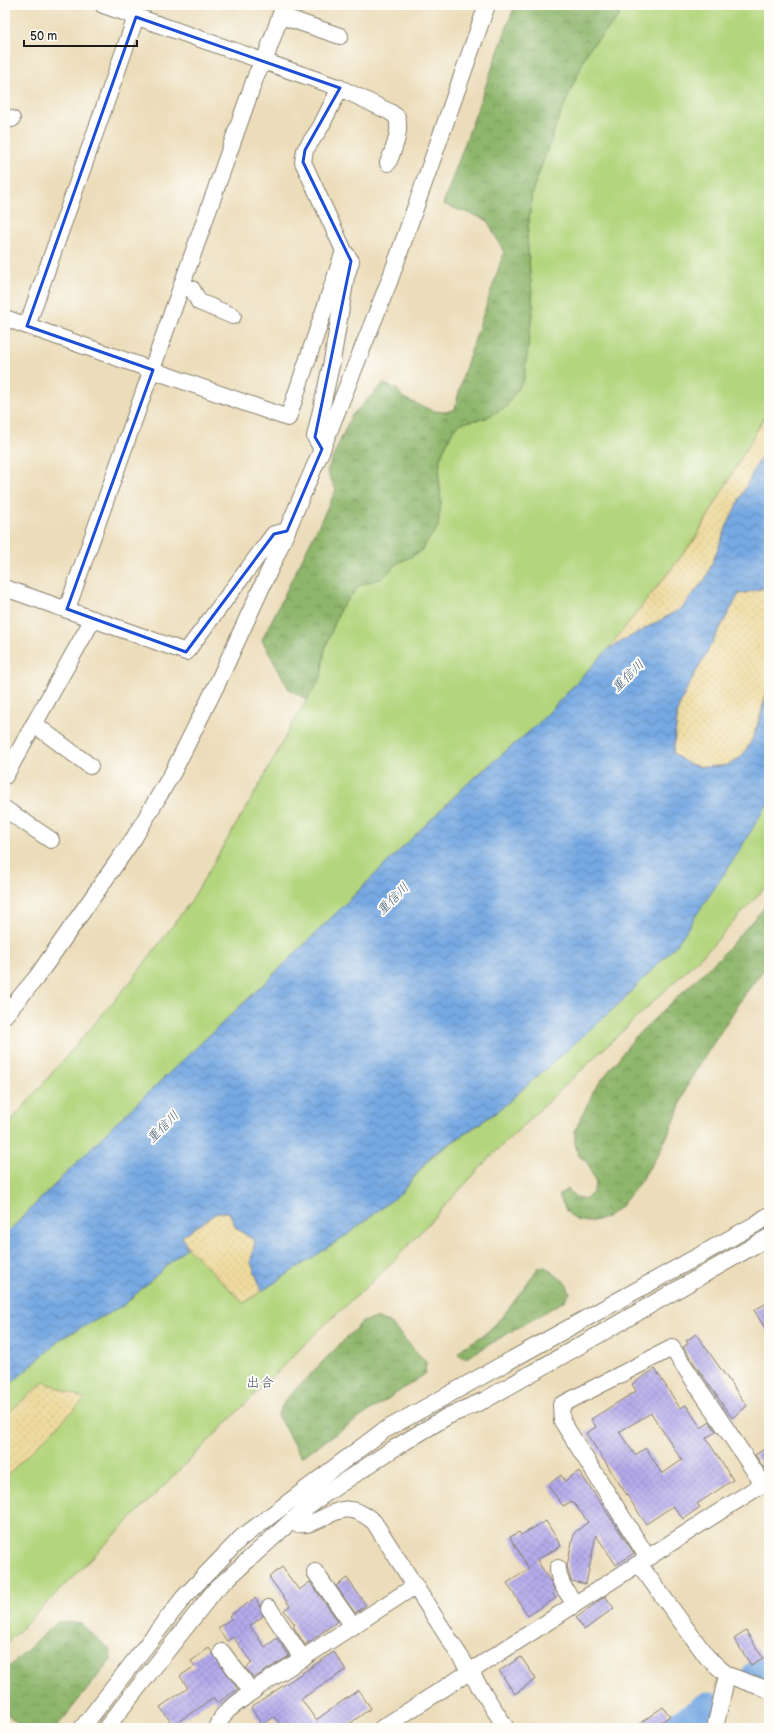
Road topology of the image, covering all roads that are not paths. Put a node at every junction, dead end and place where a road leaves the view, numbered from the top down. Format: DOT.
graph roads {
  1 [pos="103,5"];
  2 [pos="486,5"];
  3 [pos="282,10"];
  4 [pos="136,17"];
  5 [pos="340,36"];
  6 [pos="264,62"];
  7 [pos="340,88"];
  8 [pos="388,163"];
  9 [pos="344,251"];
  10 [pos="183,285"];
  11 [pos="233,316"];
  12 [pos="5,318"];
  13 [pos="27,326"];
  14 [pos="153,370"];
  15 [pos="322,449"];
  16 [pos="287,531"];
  17 [pos="5,588"];
  18 [pos="67,609"];
  19 [pos="93,619"];
  20 [pos="34,724"];
  21 [pos="90,766"];
  22 [pos="5,776"];
  23 [pos="5,809"];
  24 [pos="51,840"];
  25 [pos="5,1014"];
  26 [pos="769,1215"];
  27 [pos="769,1237"];
  28 [pos="766,1482"];
  29 [pos="290,1522"];
  30 [pos="241,1538"];
  31 [pos="643,1561"];
  32 [pos="558,1568"];
  33 [pos="315,1572"];
  34 [pos="415,1586"];
  35 [pos="216,1590"];
  36 [pos="575,1604"];
  37 [pos="269,1608"];
  38 [pos="353,1626"];
  39 [pos="222,1652"];
  40 [pos="303,1659"];
  41 [pos="471,1671"];
  42 [pos="727,1675"];
  43 [pos="769,1690"];
  44 [pos="252,1692"];
  45 [pos="82,1728"];
  46 [pos="106,1728"];
  47 [pos="217,1728"];
  48 [pos="382,1728"];
  49 [pos="506,1728"];
  50 [pos="714,1728"];
  1 -- 4 [label="street"];
  2 -- 15 [label="street"];
  3 -- 5 [label="street"];
  3 -- 6 [label="street"];
  4 -- 6 [label="street"];
  4 -- 13 [label="street"];
  6 -- 7 [label="street"];
  6 -- 10 [label="street"];
  7 -- 8 [label="street"];
  7 -- 9 [label="street"];
  9 -- 14 [label="street"];
  9 -- 15 [label="street"];
  10 -- 11 [label="street"];
  10 -- 14 [label="street"];
  12 -- 13 [label="street"];
  13 -- 14 [label="street"];
  14 -- 18 [label="street"];
  15 -- 16 [label="street"];
  16 -- 19 [label="street"];
  16 -- 25 [label="street"];
  17 -- 18 [label="street"];
  18 -- 19 [label="street"];
  19 -- 20 [label="street"];
  20 -- 21 [label="street"];
  20 -- 22 [label="street"];
  23 -- 24 [label="street"];
  26 -- 30 [label="street"];
  27 -- 29 [label="street"];
  28 -- 31 [label="street"];
  28 -- 31 [label="street"];
  29 -- 34 [label="street"];
  29 -- 35 [label="street"];
  30 -- 35 [label="street"];
  30 -- 45 [label="street"];
  31 -- 36 [label="street"];
  31 -- 42 [label="street"];
  32 -- 36 [label="street"];
  33 -- 38 [label="street"];
  34 -- 38 [label="street"];
  34 -- 41 [label="street"];
  35 -- 46 [label="street"];
  36 -- 41 [label="street"];
  37 -- 40 [label="street"];
  38 -- 40 [label="street"];
  39 -- 44 [label="street"];
  40 -- 44 [label="street"];
  41 -- 48 [label="street"];
  41 -- 49 [label="street"];
  42 -- 43 [label="street"];
  42 -- 50 [label="street"];
  44 -- 47 [label="street"];
}
